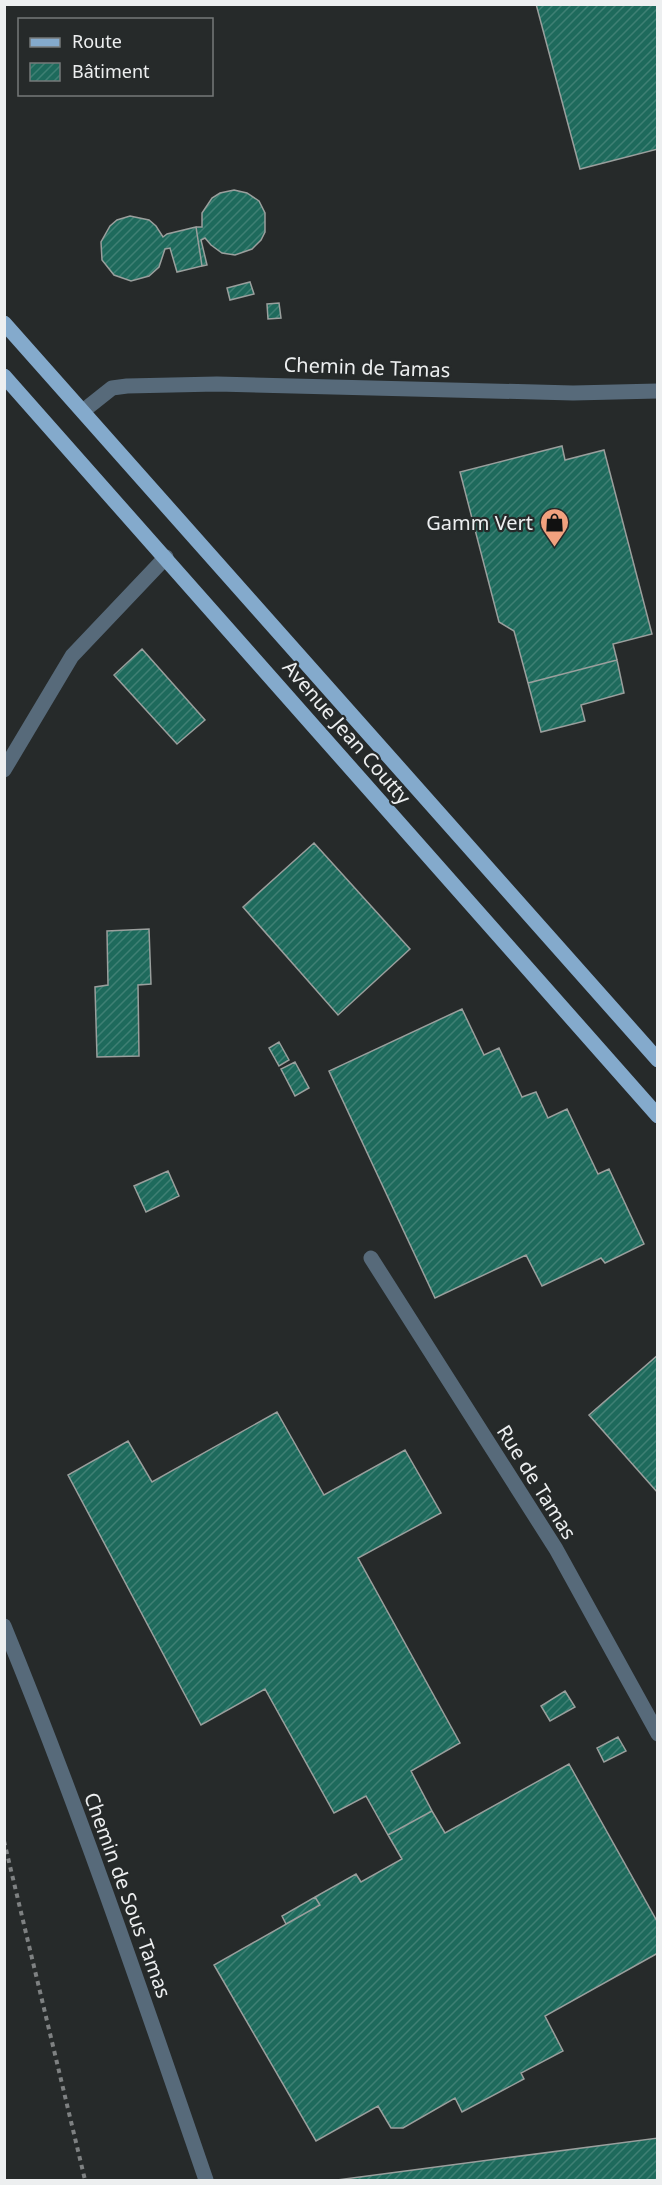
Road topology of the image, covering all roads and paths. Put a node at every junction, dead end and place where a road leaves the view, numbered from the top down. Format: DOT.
graph roads {
  1 [pos="4,323"];
  2 [pos="4,376"];
  3 [pos="657,391"];
  4 [pos="83,411"];
  5 [pos="166,557"];
  6 [pos="4,770"];
  7 [pos="657,1060"];
  8 [pos="657,1116"];
  9 [pos="371,1258"];
  10 [pos="4,1626"];
  11 [pos="657,1734"];
  12 [pos="4,1841"];
  13 [pos="85,2181"];
  14 [pos="206,2181"];
  1 -- 4 [label="main road, Avenue Jean Coutty"];
  2 -- 5 [label="main road, Avenue Jean Coutty"];
  3 -- 4 [label="street, Chemin de Tamas"];
  4 -- 7 [label="main road, Avenue Jean Coutty"];
  5 -- 6 [label="street"];
  5 -- 8 [label="main road, Avenue Jean Coutty"];
  9 -- 11 [label="street, Rue de Tamas"];
  10 -- 14 [label="street, Chemin de Sous Tamas"];
  12 -- 13 [label="path"];
}
